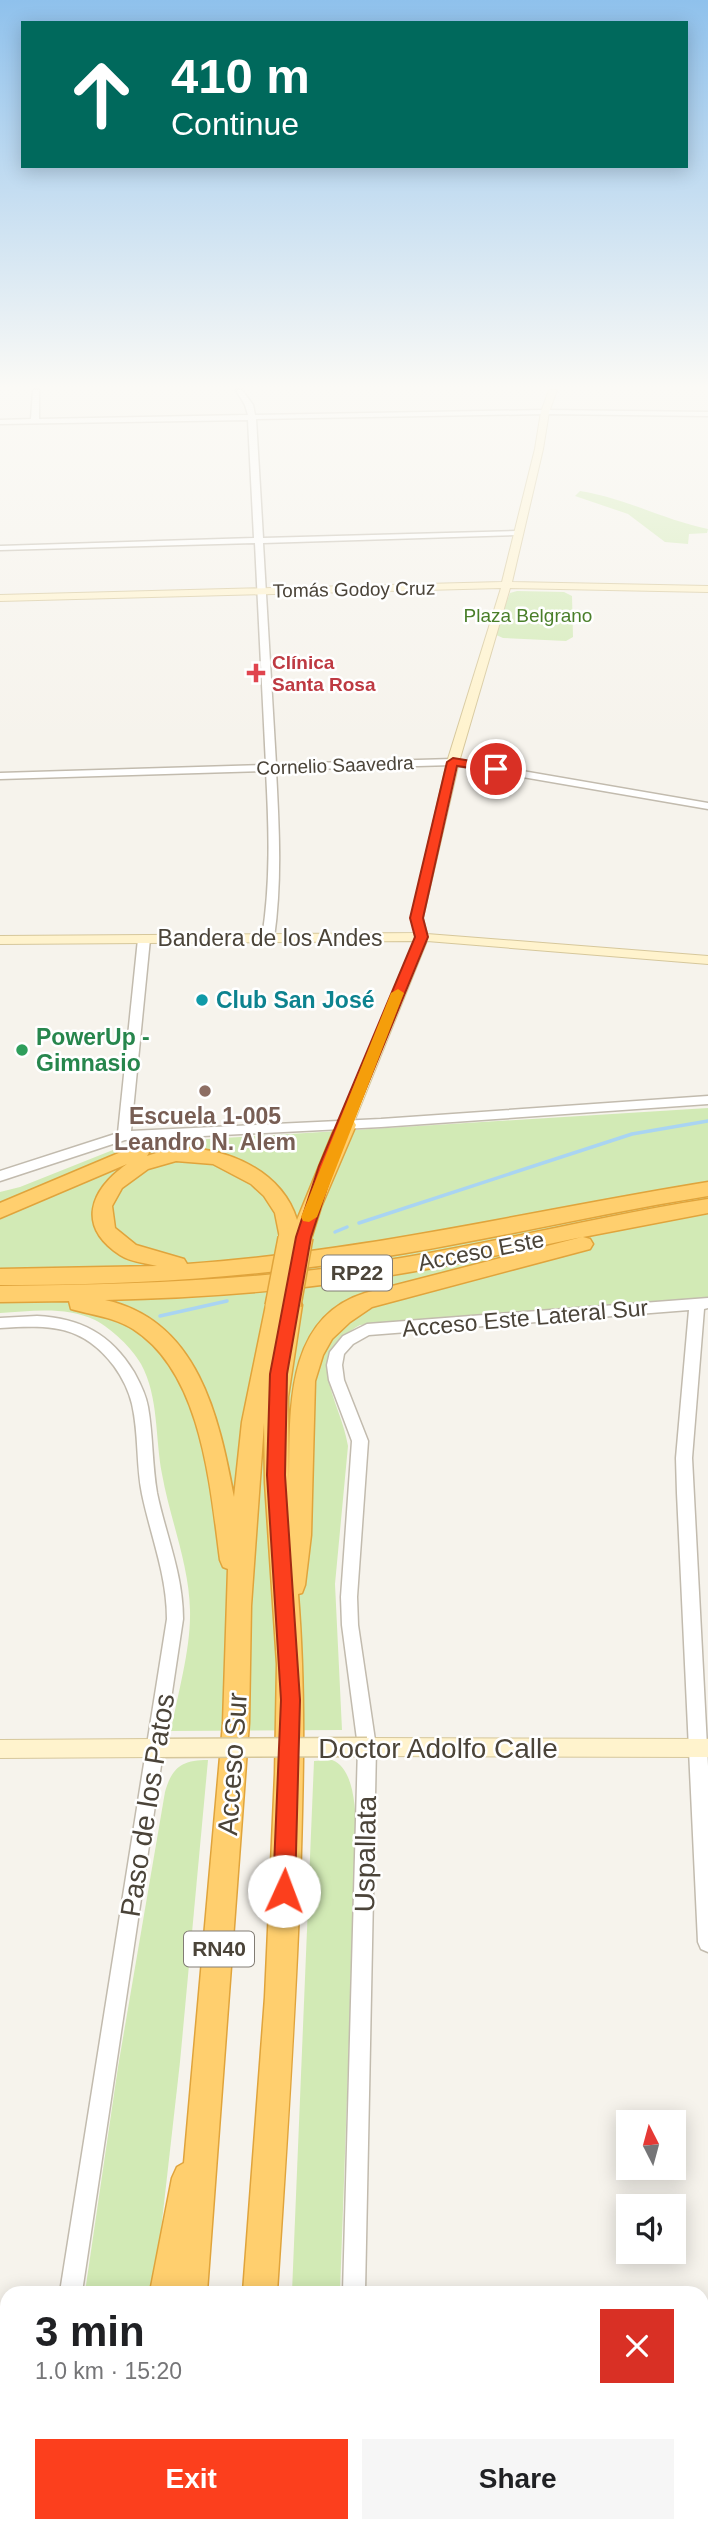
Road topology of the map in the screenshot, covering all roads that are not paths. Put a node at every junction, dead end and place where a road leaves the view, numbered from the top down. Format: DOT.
graph roads {
  1 [pos="256,508"];
  2 [pos="524,508"];
  3 [pos="518,533"];
  4 [pos="258,541"];
  5 [pos="0,548"];
  6 [pos="506,586"];
  7 [pos="708,589"];
  8 [pos="261,591"];
  9 [pos="0,598"];
  10 [pos="453,762"];
  11 [pos="270,767"];
  12 [pos="0,776"];
  13 [pos="708,806"];
  14 [pos="422,937"];
  15 [pos="268,938"];
  16 [pos="144,939"];
  17 [pos="0,940"];
  18 [pos="708,960"];
  19 [pos="708,1100"];
  20 [pos="345,1125"];
  21 [pos="124,1136"];
  22 [pos="0,1176"];
  23 [pos="708,1189"];
  24 [pos="708,1206"];
  25 [pos="0,1211"];
  26 [pos="708,1214"];
  27 [pos="296,1238"];
  28 [pos="256,1265"];
  29 [pos="0,1277"];
  30 [pos="0,1296"];
  31 [pos="702,1304"];
  32 [pos="283,1306"];
  33 [pos="0,1323"];
  34 [pos="346,1342"];
  35 [pos="238,1606"];
  36 [pos="288,1632"];
  37 [pos="368,1747"];
  38 [pos="702,1747"];
  39 [pos="156,1748"];
  40 [pos="0,1749"];
  41 [pos="708,1942"];
  42 [pos="209,2066"];
  43 [pos="264,2233"];
  44 [pos="72,2286"];
  45 [pos="168,2286"];
  46 [pos="191,2286"];
  47 [pos="260,2286"];
  48 [pos="268,2286"];
  49 [pos="354,2286"];
  1 -- 4 [label="street"];
  2 -- 3 [label="main road"];
  3 -- 4 [label="street"];
  3 -- 6 [label="main road"];
  4 -- 5 [label="street"];
  4 -- 8 [label="street"];
  6 -- 7 [label="main road, Tomás Godoy Cruz"];
  6 -- 8 [label="main road, Tomás Godoy Cruz"];
  6 -- 10 [label="main road"];
  8 -- 9 [label="main road, Tomás Godoy Cruz"];
  8 -- 11 [label="street"];
  10 -- 11 [label="street, Cornelio Saavedra"];
  10 -- 13 [label="street, Cornelio Saavedra"];
  10 -- 14 [label="main road"];
  11 -- 12 [label="street, Cornelio Saavedra"];
  11 -- 15 [label="street"];
  14 -- 15 [label="main road, Bandera de los Andes"];
  14 -- 18 [label="main road, Bandera de los Andes"];
  14 -- 20 [label="main road"];
  15 -- 16 [label="main road, Bandera de los Andes"];
  16 -- 17 [label="main road, Bandera de los Andes"];
  16 -- 21 [label="street"];
  19 -- 20 [label="street"];
  20 -- 21 [label="street"];
  20 -- 27 [label="highway, Acceso Sur"];
  21 -- 22 [label="street"];
  23 -- 28 [label="highway, Acceso Este / RP22"];
  24 -- 30 [label="highway, Acceso Este / RP22"];
  25 -- 27 [label="highway"];
  26 -- 36 [label="highway"];
  27 -- 28 [label="highway"];
  27 -- 32 [label="highway, Acceso Sur / RN40, bridge"];
  28 -- 29 [label="highway, Acceso Este / RP22"];
  30 -- 35 [label="highway"];
  31 -- 34 [label="street, Acceso Este Lateral Sur"];
  31 -- 38 [label="street"];
  32 -- 35 [label="highway, Acceso Sur / RN40"];
  32 -- 36 [label="highway, Acceso Sur / RN40"];
  33 -- 39 [label="street, Paso de los Patos"];
  34 -- 37 [label="street, Uspallata"];
  35 -- 42 [label="highway, Acceso Sur / RN40"];
  36 -- 43 [label="highway, Acceso Sur / RN40"];
  37 -- 38 [label="main road, Doctor Adolfo Calle"];
  37 -- 39 [label="main road, Doctor Adolfo Calle, bridge"];
  37 -- 49 [label="street, Uspallata"];
  38 -- 41 [label="street"];
  39 -- 40 [label="main road, Doctor Adolfo Calle"];
  39 -- 44 [label="street, Paso de los Patos"];
  42 -- 45 [label="highway"];
  42 -- 46 [label="highway, Acceso Sur / RN40"];
  43 -- 47 [label="highway, Acceso Sur / RN40"];
  43 -- 48 [label="highway"];
}
